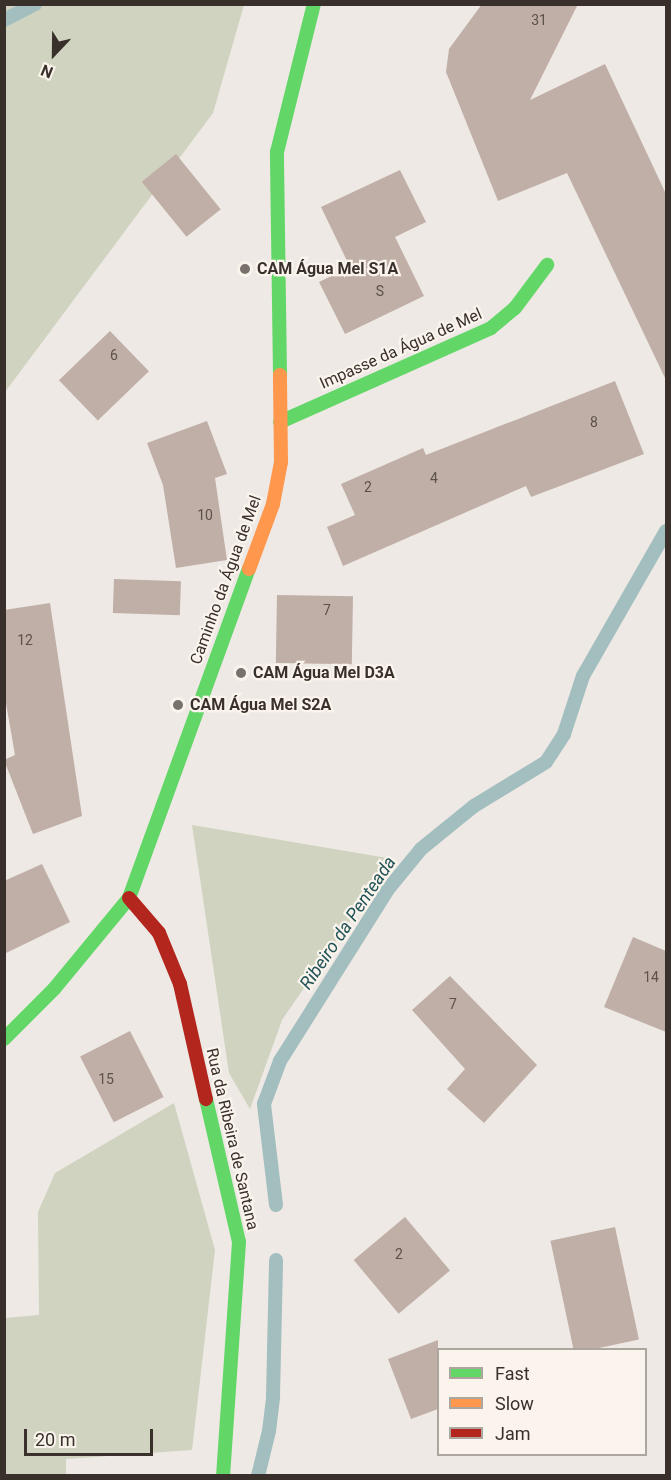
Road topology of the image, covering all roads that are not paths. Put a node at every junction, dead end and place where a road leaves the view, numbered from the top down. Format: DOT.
graph roads {
  1 [pos="314,4"];
  2 [pos="547,265"];
  3 [pos="280,422"];
  4 [pos="129,898"];
  5 [pos="4,1040"];
  6 [pos="223,1476"];
  1 -- 3 [label="street, Caminho da Água de Mel"];
  2 -- 3 [label="street, Impasse da Água de Mel"];
  3 -- 4 [label="street, Caminho da Água de Mel"];
  4 -- 5 [label="street, Caminho da Água de Mel"];
  4 -- 6 [label="street, Rua da Ribeira de Santana"];
}
